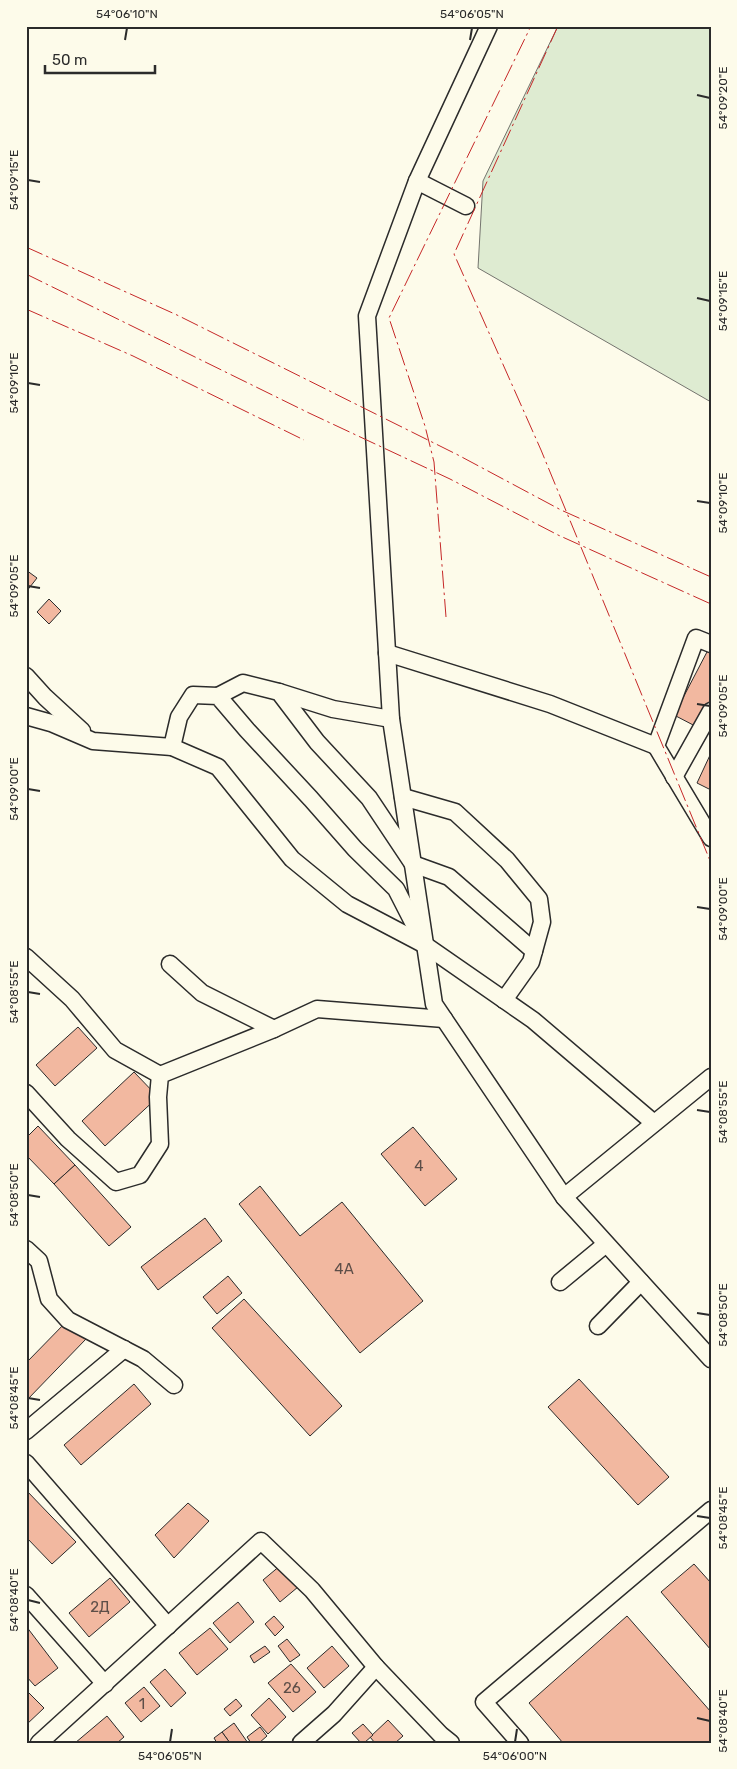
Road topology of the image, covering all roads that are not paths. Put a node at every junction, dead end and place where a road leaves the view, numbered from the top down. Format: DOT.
graph roads {
  1 [pos="489,26"];
  2 [pos="417,181"];
  3 [pos="466,206"];
  4 [pos="711,644"];
  5 [pos="387,653"];
  6 [pos="26,676"];
  7 [pos="279,692"];
  8 [pos="218,696"];
  9 [pos="711,711"];
  10 [pos="26,716"];
  11 [pos="391,718"];
  12 [pos="93,741"];
  13 [pos="656,746"];
  14 [pos="172,747"];
  15 [pos="674,777"];
  16 [pos="403,797"];
  17 [pos="709,829"];
  18 [pos="413,864"];
  19 [pos="425,945"];
  20 [pos="534,951"];
  21 [pos="26,957"];
  22 [pos="170,964"];
  23 [pos="504,1000"];
  24 [pos="444,1019"];
  25 [pos="274,1029"];
  26 [pos="160,1075"];
  27 [pos="711,1077"];
  28 [pos="26,1093"];
  29 [pos="654,1123"];
  30 [pos="564,1197"];
  31 [pos="606,1244"];
  32 [pos="26,1249"];
  33 [pos="560,1282"];
  34 [pos="641,1282"];
  35 [pos="598,1326"];
  36 [pos="124,1349"];
  37 [pos="711,1359"];
  38 [pos="174,1386"];
  39 [pos="26,1431"];
  40 [pos="28,1469"];
  41 [pos="711,1510"];
  42 [pos="26,1595"];
  43 [pos="168,1626"];
  44 [pos="376,1668"];
  45 [pos="105,1684"];
  46 [pos="39,1743"];
  47 [pos="301,1743"];
  48 [pos="451,1743"];
  49 [pos="520,1743"];
  1 -- 2 [label="street"];
  2 -- 3 [label="street"];
  2 -- 5 [label="street"];
  4 -- 13 [label="street"];
  5 -- 11 [label="street"];
  5 -- 13 [label="street"];
  6 -- 12 [label="street"];
  7 -- 8 [label="street"];
  7 -- 11 [label="street"];
  7 -- 18 [label="street"];
  8 -- 14 [label="street"];
  8 -- 19 [label="street"];
  9 -- 15 [label="street"];
  10 -- 12 [label="street"];
  11 -- 16 [label="street"];
  12 -- 14 [label="street"];
  13 -- 15 [label="street"];
  14 -- 19 [label="street"];
  15 -- 17 [label="street"];
  16 -- 18 [label="street"];
  16 -- 20 [label="street"];
  18 -- 19 [label="street"];
  18 -- 20 [label="street"];
  19 -- 23 [label="street"];
  19 -- 24 [label="street"];
  20 -- 23 [label="street"];
  21 -- 26 [label="street"];
  22 -- 25 [label="street"];
  23 -- 29 [label="street"];
  24 -- 25 [label="street"];
  24 -- 30 [label="street"];
  25 -- 26 [label="street"];
  26 -- 28 [label="street"];
  27 -- 29 [label="street"];
  29 -- 30 [label="street"];
  30 -- 31 [label="street"];
  31 -- 33 [label="street"];
  31 -- 34 [label="street"];
  32 -- 36 [label="street"];
  34 -- 35 [label="street"];
  34 -- 37 [label="street"];
  36 -- 38 [label="street"];
  36 -- 39 [label="street"];
  40 -- 43 [label="street"];
  41 -- 49 [label="street"];
  42 -- 45 [label="street"];
  43 -- 44 [label="street"];
  43 -- 45 [label="street"];
  44 -- 47 [label="street"];
  44 -- 48 [label="street"];
  45 -- 46 [label="street"];
}
